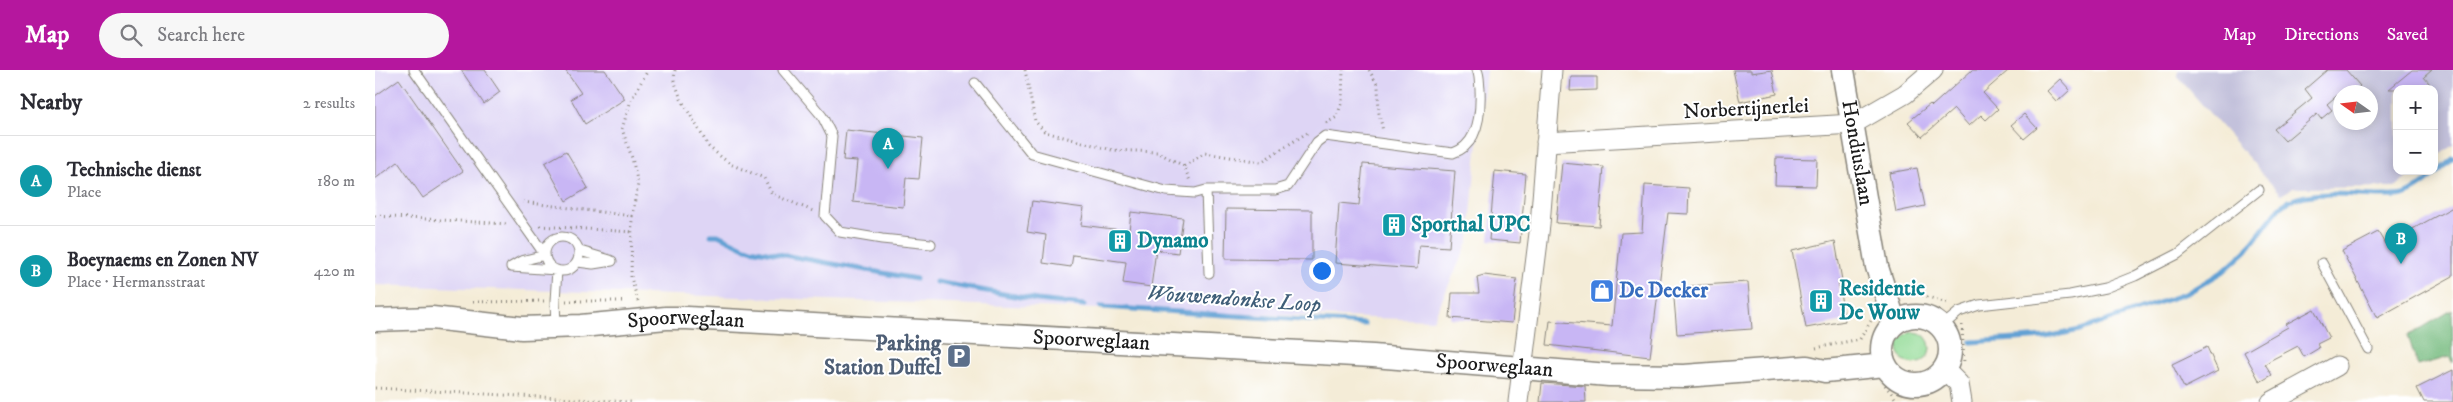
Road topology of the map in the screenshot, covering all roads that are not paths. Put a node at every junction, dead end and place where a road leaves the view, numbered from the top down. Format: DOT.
graph roads {
  1 [pos="414,70"];
  2 [pos="783,70"];
  3 [pos="1477,70"];
  4 [pos="1552,70"];
  5 [pos="1843,70"];
  6 [pos="1933,70"];
  7 [pos="975,83"];
  8 [pos="1853,124"];
  9 [pos="1545,142"];
  10 [pos="1206,190"];
  11 [pos="2259,190"];
  12 [pos="1874,236"];
  13 [pos="931,244"];
  14 [pos="579,251"];
  15 [pos="545,255"];
  16 [pos="578,262"];
  17 [pos="2322,263"];
  18 [pos="557,270"];
  19 [pos="1209,273"];
  20 [pos="1916,315"];
  21 [pos="375,320"];
  22 [pos="1895,323"];
  23 [pos="557,327"];
  24 [pos="1941,327"];
  25 [pos="2368,349"];
  26 [pos="1884,354"];
  27 [pos="2337,366"];
  28 [pos="1521,368"];
  29 [pos="1955,385"];
  30 [pos="1915,393"];
  31 [pos="1517,402"];
  32 [pos="2271,402"];
  1 -- 15 [label="lane"];
  2 -- 13 [label="lane"];
  3 -- 10 [label="lane"];
  4 -- 9 [label="street"];
  5 -- 8 [label="street, Hondiuslaan"];
  6 -- 8 [label="street, Norbertijnerlei"];
  7 -- 10 [label="lane"];
  8 -- 9 [label="street, Norbertijnerlei"];
  8 -- 12 [label="street, Hondiuslaan"];
  9 -- 28 [label="street"];
  10 -- 19 [label="lane"];
  11 -- 24 [label="lane"];
  12 -- 20 [label="street, Hondiuslaan"];
  12 -- 22 [label="street, Hondiuslaan"];
  14 -- 15 [label="lane"];
  14 -- 16 [label="lane"];
  14 -- 16 [label="lane"];
  15 -- 18 [label="lane"];
  15 -- 18 [label="lane"];
  16 -- 18 [label="lane"];
  17 -- 25 [label="lane"];
  18 -- 23 [label="lane"];
  20 -- 22 [label="street"];
  20 -- 24 [label="street, Hondiuslaan"];
  21 -- 23 [label="street, Spoorweglaan"];
  22 -- 26 [label="street"];
  23 -- 28 [label="street, Spoorweglaan"];
  24 -- 29 [label="street"];
  26 -- 28 [label="street, Spoorweglaan"];
  26 -- 30 [label="street"];
  27 -- 32 [label="street"];
  28 -- 31 [label="street"];
  29 -- 30 [label="street"];
}
